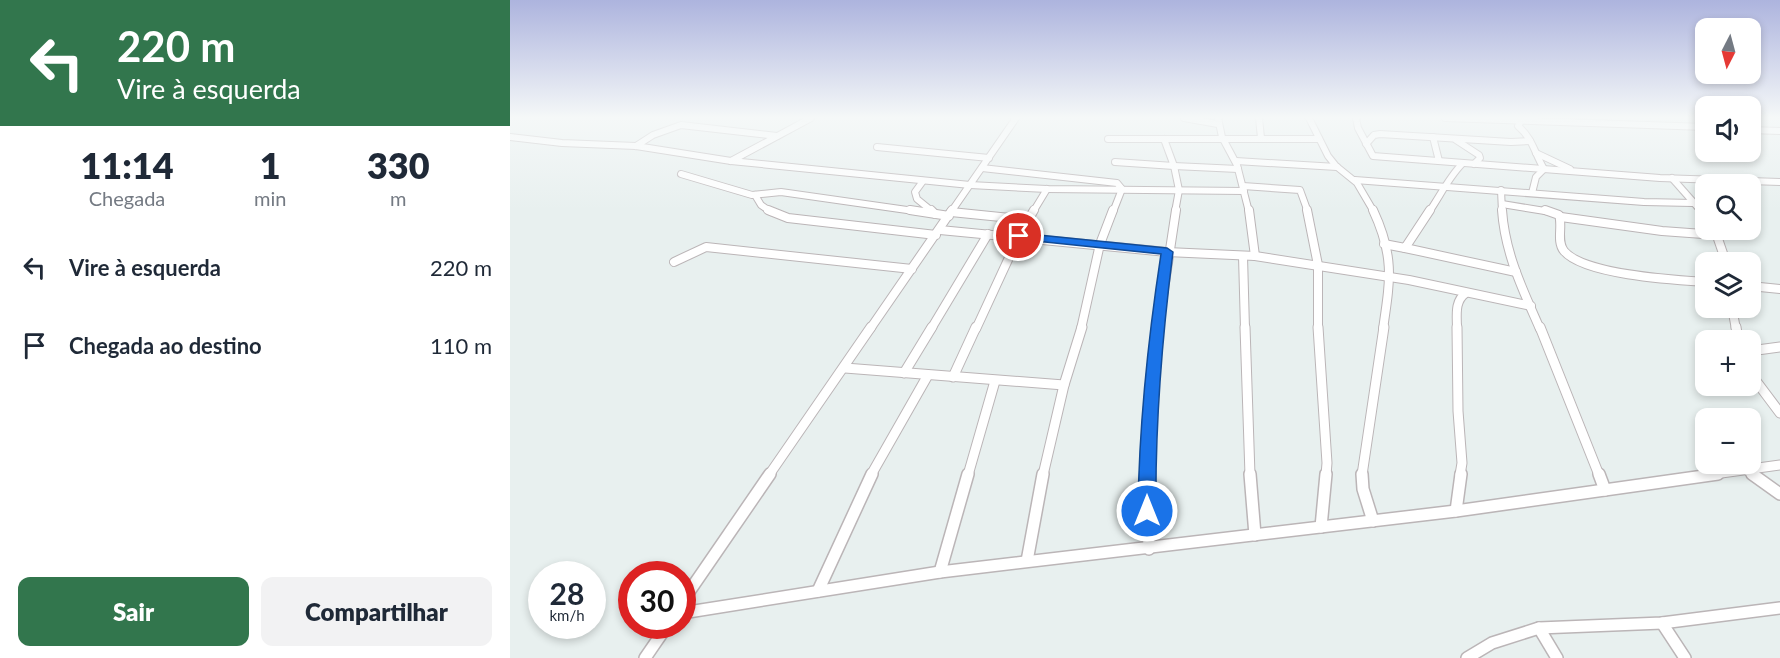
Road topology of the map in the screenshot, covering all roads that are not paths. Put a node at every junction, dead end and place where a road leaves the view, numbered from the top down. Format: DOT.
graph roads {
  1 [pos="653,149"];
  2 [pos="754,149"];
  3 [pos="894,149"];
  4 [pos="995,149"];
  5 [pos="1168,149"];
  6 [pos="1229,149"];
  7 [pos="1325,149"];
  8 [pos="1368,149"];
  9 [pos="1436,149"];
  10 [pos="1469,149"];
  11 [pos="1526,149"];
  12 [pos="1533,149"];
  13 [pos="1534,152"];
  14 [pos="1372,156"];
  15 [pos="989,158"];
  16 [pos="731,161"];
  17 [pos="1439,161"];
  18 [pos="1114,162"];
  19 [pos="1462,164"];
  20 [pos="1474,164"];
  21 [pos="1237,165"];
  22 [pos="1174,166"];
  23 [pos="1337,167"];
  24 [pos="1376,167"];
  25 [pos="982,168"];
  26 [pos="1544,169"];
  27 [pos="1576,172"];
  28 [pos="681,174"];
  29 [pos="1672,178"];
  30 [pos="1355,180"];
  31 [pos="923,181"];
  32 [pos="1780,182"];
  33 [pos="970,185"];
  34 [pos="1447,186"];
  35 [pos="1243,188"];
  36 [pos="1047,189"];
  37 [pos="1122,189"];
  38 [pos="1179,190"];
  39 [pos="1501,190"];
  40 [pos="1532,193"];
  41 [pos="755,195"];
  42 [pos="1693,203"];
  43 [pos="1502,204"];
  44 [pos="935,214"];
  45 [pos="950,214"];
  46 [pos="1561,217"];
  47 [pos="1030,220"];
  48 [pos="938,232"];
  49 [pos="1695,232"];
  50 [pos="988,234"];
  51 [pos="1019,236"];
  52 [pos="1100,244"];
  53 [pos="1384,244"];
  54 [pos="1406,248"];
  55 [pos="1167,252"];
  56 [pos="1243,256"];
  57 [pos="1255,256"];
  58 [pos="674,262"];
  59 [pos="1318,266"];
  60 [pos="912,269"];
  61 [pos="1516,272"];
  62 [pos="1391,277"];
  63 [pos="1695,281"];
  64 [pos="1761,287"];
  65 [pos="1780,289"];
  66 [pos="1466,293"];
  67 [pos="1531,306"];
  68 [pos="1780,348"];
  69 [pos="1761,350"];
  70 [pos="845,368"];
  71 [pos="904,373"];
  72 [pos="928,375"];
  73 [pos="953,377"];
  74 [pos="995,381"];
  75 [pos="1064,385"];
  76 [pos="1761,388"];
  77 [pos="1780,413"];
  78 [pos="1780,465"];
  79 [pos="1761,468"];
  80 [pos="1719,474"];
  81 [pos="1752,474"];
  82 [pos="1605,490"];
  83 [pos="1780,494"];
  84 [pos="1456,512"];
  85 [pos="1373,521"];
  86 [pos="1321,527"];
  87 [pos="1255,535"];
  88 [pos="1149,549"];
  89 [pos="1027,561"];
  90 [pos="940,572"];
  91 [pos="696,582"];
  92 [pos="818,591"];
  93 [pos="1780,608"];
  94 [pos="696,611"];
  95 [pos="1662,623"];
  96 [pos="1539,628"];
  97 [pos="658,639"];
  98 [pos="645,658"];
  99 [pos="1467,658"];
  100 [pos="1557,658"];
  101 [pos="1685,658"];
  1 -- 16 [label="street"];
  2 -- 16 [label="street"];
  3 -- 15 [label="street"];
  4 -- 15 [label="street"];
  5 -- 22 [label="street"];
  6 -- 21 [label="street"];
  7 -- 23 [label="street"];
  8 -- 14 [label="street"];
  9 -- 17 [label="street"];
  10 -- 20 [label="street"];
  11 -- 13 [label="street"];
  12 -- 13 [label="street"];
  13 -- 26 [label="street"];
  13 -- 27 [label="street"];
  14 -- 17 [label="street"];
  14 -- 24 [label="street"];
  15 -- 25 [label="street"];
  16 -- 31 [label="street"];
  17 -- 19 [label="street"];
  18 -- 22 [label="street"];
  19 -- 20 [label="street"];
  19 -- 34 [label="street"];
  20 -- 26 [label="street"];
  21 -- 22 [label="street"];
  21 -- 23 [label="street"];
  21 -- 35 [label="street"];
  22 -- 38 [label="street"];
  23 -- 30 [label="street"];
  25 -- 33 [label="street"];
  25 -- 37 [label="street"];
  26 -- 27 [label="street"];
  26 -- 40 [label="street"];
  27 -- 29 [label="street"];
  28 -- 41 [label="street"];
  29 -- 32 [label="street"];
  29 -- 42 [label="street"];
  30 -- 34 [label="street"];
  30 -- 53 [label="street"];
  31 -- 33 [label="street"];
  31 -- 44 [label="street"];
  33 -- 36 [label="street"];
  33 -- 45 [label="street"];
  34 -- 39 [label="street"];
  34 -- 54 [label="street"];
  35 -- 38 [label="street"];
  35 -- 57 [label="street"];
  35 -- 59 [label="street"];
  36 -- 37 [label="street"];
  36 -- 47 [label="street"];
  37 -- 38 [label="street"];
  37 -- 52 [label="street"];
  38 -- 55 [label="street"];
  39 -- 40 [label="street"];
  39 -- 43 [label="street"];
  40 -- 42 [label="street"];
  41 -- 44 [label="street"];
  41 -- 48 [label="street"];
  43 -- 46 [label="street"];
  43 -- 61 [label="street"];
  44 -- 45 [label="street"];
  45 -- 47 [label="street"];
  45 -- 48 [label="street"];
  46 -- 49 [label="street"];
  46 -- 63 [label="street"];
  47 -- 51 [label="street"];
  48 -- 50 [label="street"];
  48 -- 60 [label="street"];
  50 -- 51 [label="street"];
  50 -- 71 [label="street"];
  51 -- 52 [label="street"];
  51 -- 73 [label="street"];
  52 -- 55 [label="street"];
  52 -- 75 [label="street"];
  53 -- 54 [label="street"];
  53 -- 62 [label="street"];
  54 -- 61 [label="street"];
  55 -- 56 [label="street"];
  55 -- 88 [label="street"];
  56 -- 57 [label="street"];
  56 -- 87 [label="street"];
  57 -- 59 [label="street"];
  58 -- 60 [label="street"];
  59 -- 62 [label="street"];
  59 -- 86 [label="street"];
  60 -- 70 [label="street"];
  61 -- 67 [label="street"];
  62 -- 66 [label="street"];
  62 -- 85 [label="street"];
  64 -- 65 [label="street"];
  66 -- 67 [label="street"];
  66 -- 84 [label="street"];
  67 -- 82 [label="street"];
  68 -- 69 [label="street"];
  70 -- 71 [label="street"];
  70 -- 91 [label="street"];
  71 -- 72 [label="street"];
  72 -- 73 [label="street"];
  72 -- 92 [label="street"];
  73 -- 74 [label="street"];
  74 -- 75 [label="street"];
  74 -- 90 [label="street"];
  75 -- 89 [label="street"];
  76 -- 77 [label="street"];
  78 -- 79 [label="street"];
  80 -- 82 [label="street"];
  81 -- 83 [label="street"];
  82 -- 84 [label="street"];
  84 -- 85 [label="street"];
  85 -- 86 [label="street"];
  86 -- 87 [label="street"];
  87 -- 88 [label="street"];
  88 -- 89 [label="street"];
  89 -- 90 [label="street"];
  90 -- 92 [label="street"];
  92 -- 94 [label="street"];
  93 -- 95 [label="street"];
  95 -- 96 [label="street"];
  95 -- 101 [label="street"];
  96 -- 99 [label="street"];
  96 -- 100 [label="street"];
  97 -- 98 [label="street"];
}
